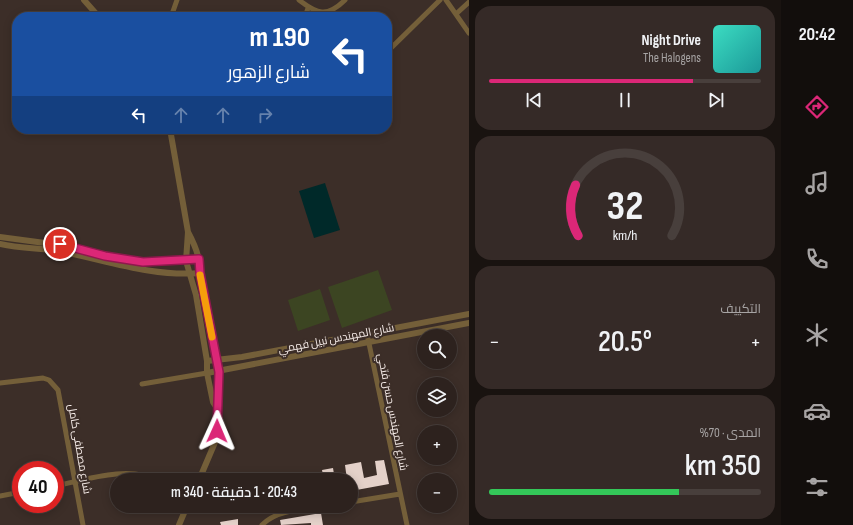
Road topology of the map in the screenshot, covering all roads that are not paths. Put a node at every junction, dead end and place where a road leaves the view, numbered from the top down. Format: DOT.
graph roads {
  1 [pos="84,0"];
  2 [pos="177,0"];
  3 [pos="299,0"];
  4 [pos="345,0"];
  5 [pos="440,0"];
  6 [pos="446,0"];
  7 [pos="469,2"];
  8 [pos="308,8"];
  9 [pos="94,12"];
  10 [pos="173,12"];
  11 [pos="307,12"];
  12 [pos="316,12"];
  13 [pos="327,12"];
  14 [pos="456,14"];
  15 [pos="469,33"];
  16 [pos="392,47"];
  17 [pos="171,134"];
  18 [pos="188,232"];
  19 [pos="0,237"];
  20 [pos="0,244"];
  21 [pos="199,259"];
  22 [pos="186,261"];
  23 [pos="200,273"];
  24 [pos="189,274"];
  25 [pos="469,314"];
  26 [pos="469,323"];
  27 [pos="367,334"];
  28 [pos="369,342"];
  29 [pos="216,359"];
  30 [pos="207,361"];
  31 [pos="219,372"];
  32 [pos="207,373"];
  33 [pos="0,383"];
  34 [pos="142,384"];
  35 [pos="217,408"];
  36 [pos="202,473"];
  37 [pos="110,476"];
  38 [pos="75,482"];
  39 [pos="64,484"];
  40 [pos="12,494"];
  41 [pos="400,494"];
  42 [pos="0,496"];
  43 [pos="358,501"];
  44 [pos="184,513"];
  45 [pos="283,513"];
  46 [pos="83,525"];
  47 [pos="179,525"];
  48 [pos="262,525"];
  49 [pos="407,525"];
  1 -- 9 [label="street"];
  2 -- 10 [label="street"];
  3 -- 8 [label="street"];
  4 -- 13 [label="street"];
  5 -- 16 [label="street"];
  6 -- 14 [label="street"];
  7 -- 14 [label="street"];
  8 -- 11 [label="street"];
  8 -- 12 [label="street"];
  14 -- 15 [label="street"];
  17 -- 18 [label="street"];
  18 -- 21 [label="street"];
  18 -- 22 [label="street"];
  19 -- 22 [label="street"];
  20 -- 24 [label="street"];
  21 -- 22 [label="street"];
  21 -- 23 [label="street"];
  22 -- 24 [label="street"];
  23 -- 24 [label="street"];
  23 -- 29 [label="street"];
  24 -- 30 [label="street"];
  25 -- 27 [label="street, شارع المهندس نبيل فهمي"];
  26 -- 28 [label="street, شارع المهندس نبيل فهمي"];
  27 -- 28 [label="street, شارع المهندس حسن فتحي"];
  27 -- 29 [label="street, شارع المهندس نبيل فهمي"];
  28 -- 31 [label="street, شارع المهندس نبيل فهمي"];
  28 -- 41 [label="street, شارع المهندس حسن فتحي"];
  29 -- 30 [label="street, شارع المهندس نبيل فهمي"];
  29 -- 31 [label="street"];
  30 -- 32 [label="street"];
  31 -- 32 [label="street, شارع المهندس نبيل فهمي"];
  31 -- 35 [label="street"];
  32 -- 34 [label="street"];
  32 -- 35 [label="street"];
  33 -- 38 [label="street, شارع مصطفى كامل"];
  35 -- 36 [label="street"];
  37 -- 38 [label="street"];
  38 -- 39 [label="street"];
  38 -- 46 [label="street, شارع مصطفى كامل"];
  40 -- 42 [label="street"];
  41 -- 43 [label="street"];
  41 -- 49 [label="street, شارع المهندس حسن فتحي"];
  44 -- 47 [label="street"];
  45 -- 48 [label="street"];
}
